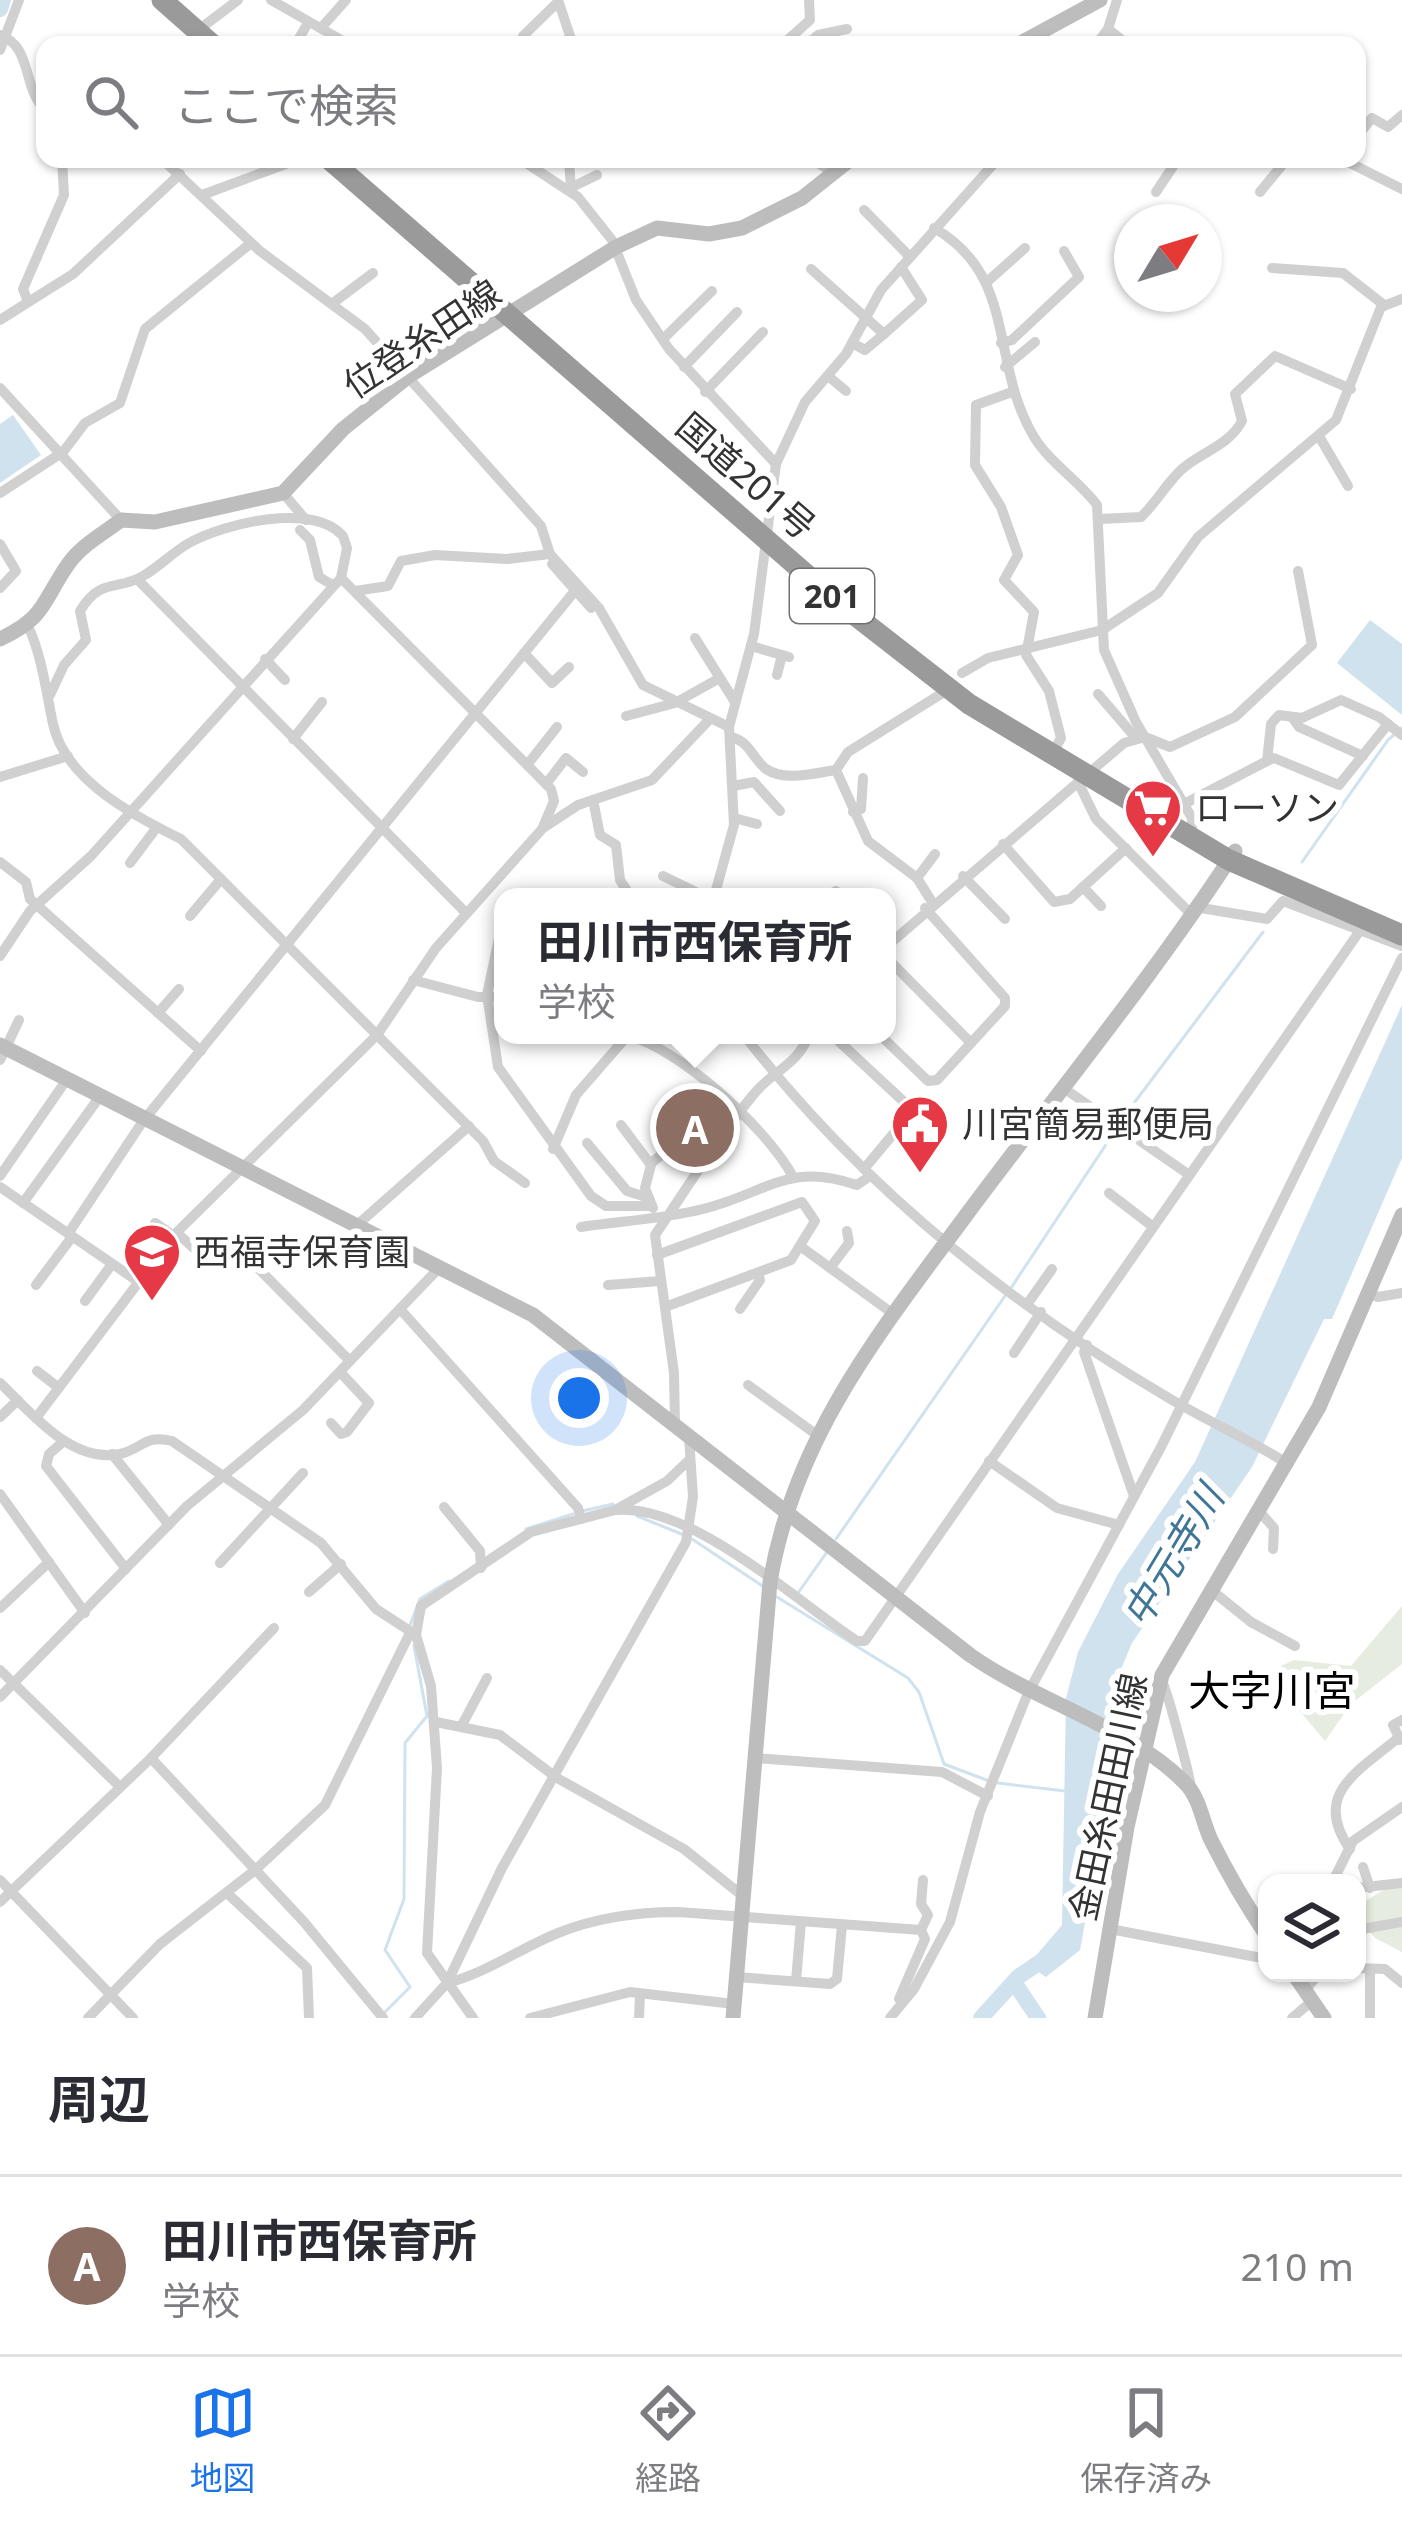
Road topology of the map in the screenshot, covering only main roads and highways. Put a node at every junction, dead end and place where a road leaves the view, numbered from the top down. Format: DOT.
graph roads {
  1 [pos="145,0"];
  2 [pos="162,0"];
  3 [pos="196,36"];
  4 [pos="198,36"];
  5 [pos="340,168"];
  6 [pos="356,168"];
  7 [pos="514,312"];
  8 [pos="765,530"];
  9 [pos="1086,778"];
  10 [pos="1232,855"];
  11 [pos="1402,921"];
  12 [pos="1402,935"];
  1 -- 3 [label="highway"];
  2 -- 4 [label="highway"];
  5 -- 7 [label="highway, 国道201号 / 201"];
  6 -- 7 [label="highway, 国道201号 / 201"];
  7 -- 8 [label="highway, 国道201号 / 201"];
  8 -- 9 [label="highway, 国道201号 / 201"];
  8 -- 9 [label="highway, 国道201号 / 201"];
  9 -- 10 [label="highway, 国道201号 / 201"];
  9 -- 10 [label="highway, 国道201号 / 201"];
  10 -- 11 [label="highway, 国道201号 / 201"];
  10 -- 12 [label="highway, 国道201号 / 201"];
}
